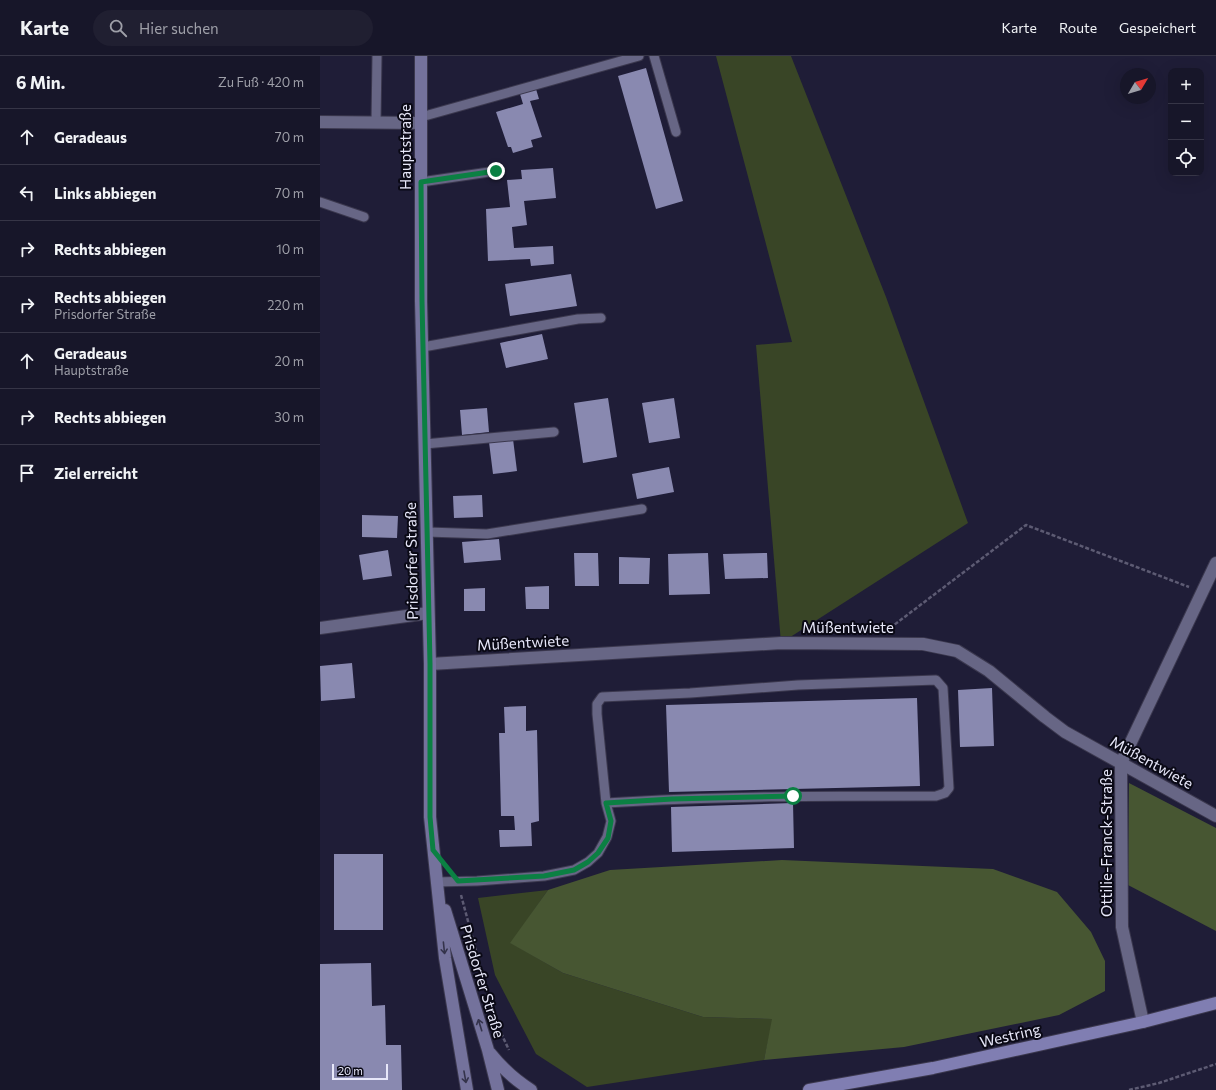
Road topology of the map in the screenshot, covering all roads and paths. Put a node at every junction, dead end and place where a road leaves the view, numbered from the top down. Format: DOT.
graph roads {
  1 [pos="377,56"];
  2 [pos="421,56"];
  3 [pos="639,56"];
  4 [pos="654,56"];
  5 [pos="421,120"];
  6 [pos="320,122"];
  7 [pos="376,123"];
  8 [pos="676,132"];
  9 [pos="496,171"];
  10 [pos="421,182"];
  11 [pos="320,202"];
  12 [pos="364,217"];
  13 [pos="421,239"];
  14 [pos="601,318"];
  15 [pos="422,347"];
  16 [pos="554,432"];
  17 [pos="425,444"];
  18 [pos="642,509"];
  19 [pos="427,532"];
  20 [pos="1216,563"];
  21 [pos="1202,592"];
  22 [pos="428,613"];
  23 [pos="320,628"];
  24 [pos="870,643"];
  25 [pos="430,664"];
  26 [pos="1121,763"];
  27 [pos="606,803"];
  28 [pos="1216,816"];
  29 [pos="458,881"];
  30 [pos="436,882"];
  31 [pos="481,970"];
  32 [pos="1216,1003"];
  33 [pos="1142,1022"];
  34 [pos="500,1032"];
  35 [pos="488,1050"];
  36 [pos="510,1052"];
  37 [pos="1216,1064"];
  38 [pos="467,1090"];
  39 [pos="498,1090"];
  40 [pos="531,1090"];
  41 [pos="809,1090"];
  42 [pos="1129,1090"];
  1 -- 7 [label="lane"];
  2 -- 5 [label="main road, Hauptstraße"];
  3 -- 5 [label="lane"];
  4 -- 8 [label="lane"];
  5 -- 7 [label="street"];
  5 -- 10 [label="main road, Hauptstraße"];
  6 -- 7 [label="street"];
  9 -- 10 [label="lane"];
  10 -- 13 [label="main road, Hauptstraße"];
  11 -- 12 [label="lane"];
  13 -- 15 [label="main road, Prisdorfer Straße"];
  14 -- 15 [label="lane"];
  15 -- 17 [label="main road, Prisdorfer Straße"];
  16 -- 17 [label="lane"];
  17 -- 19 [label="main road, Prisdorfer Straße"];
  18 -- 19 [label="lane"];
  19 -- 22 [label="main road, Prisdorfer Straße"];
  20 -- 21 [label="street, Ottilie-Franck-Straße"];
  21 -- 24 [label="path"];
  21 -- 26 [label="street, Ottilie-Franck-Straße"];
  22 -- 23 [label="street"];
  22 -- 25 [label="main road, Prisdorfer Straße"];
  24 -- 25 [label="street, Müßentwiete"];
  24 -- 26 [label="street, Müßentwiete"];
  25 -- 30 [label="main road, Prisdorfer Straße"];
  26 -- 28 [label="street, Müßentwiete"];
  26 -- 33 [label="street, Ottilie-Franck-Straße"];
  27 -- 27 [label="lane"];
  27 -- 29 [label="lane"];
  29 -- 30 [label="lane"];
  29 -- 31 [label="path"];
  35 -- 30 [label="main road, Prisdorfer Straße, one-way"];
  30 -- 38 [label="main road, Prisdorfer Straße, one-way"];
  32 -- 33 [label="main road, Westring"];
  33 -- 41 [label="main road, Westring"];
  34 -- 36 [label="path"];
  35 -- 39 [label="main road, Prisdorfer Straße"];
  35 -- 40 [label="main road"];
  37 -- 42 [label="path"];
}
